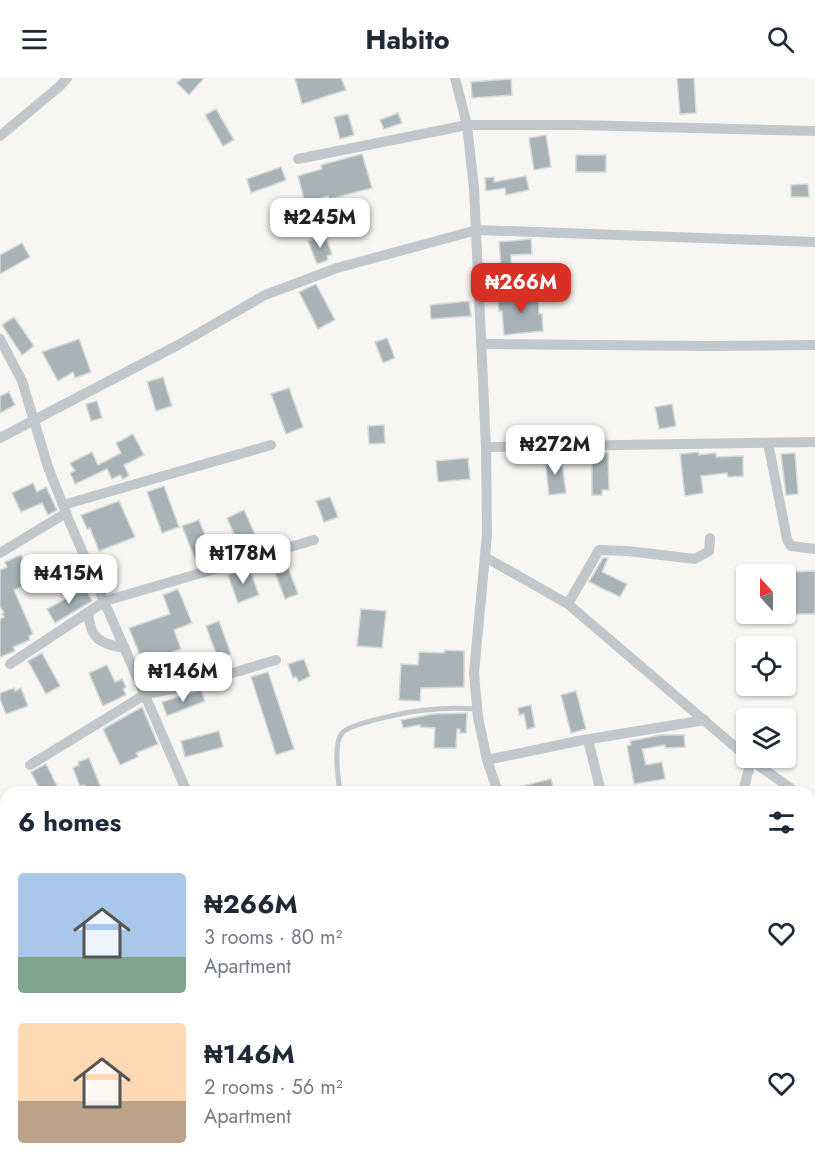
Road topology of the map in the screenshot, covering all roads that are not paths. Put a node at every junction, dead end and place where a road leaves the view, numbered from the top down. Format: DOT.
graph roads {
  1 [pos="67,78"];
  2 [pos="455,78"];
  3 [pos="467,125"];
  4 [pos="815,131"];
  5 [pos="0,136"];
  6 [pos="298,159"];
  7 [pos="477,230"];
  8 [pos="815,242"];
  9 [pos="0,339"];
  10 [pos="482,344"];
  11 [pos="815,345"];
  12 [pos="34,418"];
  13 [pos="0,438"];
  14 [pos="768,442"];
  15 [pos="815,442"];
  16 [pos="271,445"];
  17 [pos="486,447"];
  18 [pos="64,509"];
  19 [pos="710,538"];
  20 [pos="314,540"];
  21 [pos="815,549"];
  22 [pos="0,553"];
  23 [pos="485,557"];
  24 [pos="105,601"];
  25 [pos="568,604"];
  26 [pos="88,612"];
  27 [pos="125,648"];
  28 [pos="276,660"];
  29 [pos="10,664"];
  30 [pos="146,694"];
  31 [pos="477,709"];
  32 [pos="705,720"];
  33 [pos="588,740"];
  34 [pos="736,747"];
  35 [pos="487,760"];
  36 [pos="30,765"];
  37 [pos="747,768"];
  38 [pos="763,768"];
  39 [pos="184,786"];
  40 [pos="340,786"];
  41 [pos="496,786"];
  42 [pos="600,786"];
  43 [pos="744,786"];
  44 [pos="788,786"];
  1 -- 5 [label="street"];
  2 -- 3 [label="street"];
  3 -- 4 [label="street"];
  3 -- 6 [label="street"];
  3 -- 7 [label="street"];
  7 -- 8 [label="street"];
  7 -- 10 [label="street"];
  7 -- 12 [label="street"];
  9 -- 12 [label="street"];
  10 -- 11 [label="street"];
  10 -- 17 [label="street"];
  12 -- 13 [label="street"];
  12 -- 18 [label="street"];
  14 -- 15 [label="street"];
  14 -- 17 [label="street"];
  14 -- 21 [label="street"];
  16 -- 18 [label="street"];
  17 -- 23 [label="street"];
  18 -- 22 [label="street"];
  18 -- 24 [label="street"];
  19 -- 25 [label="street"];
  20 -- 24 [label="street"];
  23 -- 25 [label="street"];
  23 -- 31 [label="street"];
  24 -- 26 [label="street"];
  24 -- 27 [label="street"];
  25 -- 32 [label="street"];
  26 -- 27 [label="street"];
  26 -- 29 [label="street"];
  27 -- 30 [label="street"];
  28 -- 30 [label="street"];
  30 -- 36 [label="street"];
  30 -- 39 [label="street"];
  31 -- 35 [label="street"];
  31 -- 40 [label="lane"];
  32 -- 33 [label="street"];
  32 -- 34 [label="street"];
  33 -- 35 [label="street"];
  33 -- 42 [label="street"];
  35 -- 41 [label="street"];
  37 -- 43 [label="street"];
  38 -- 44 [label="street"];
}
